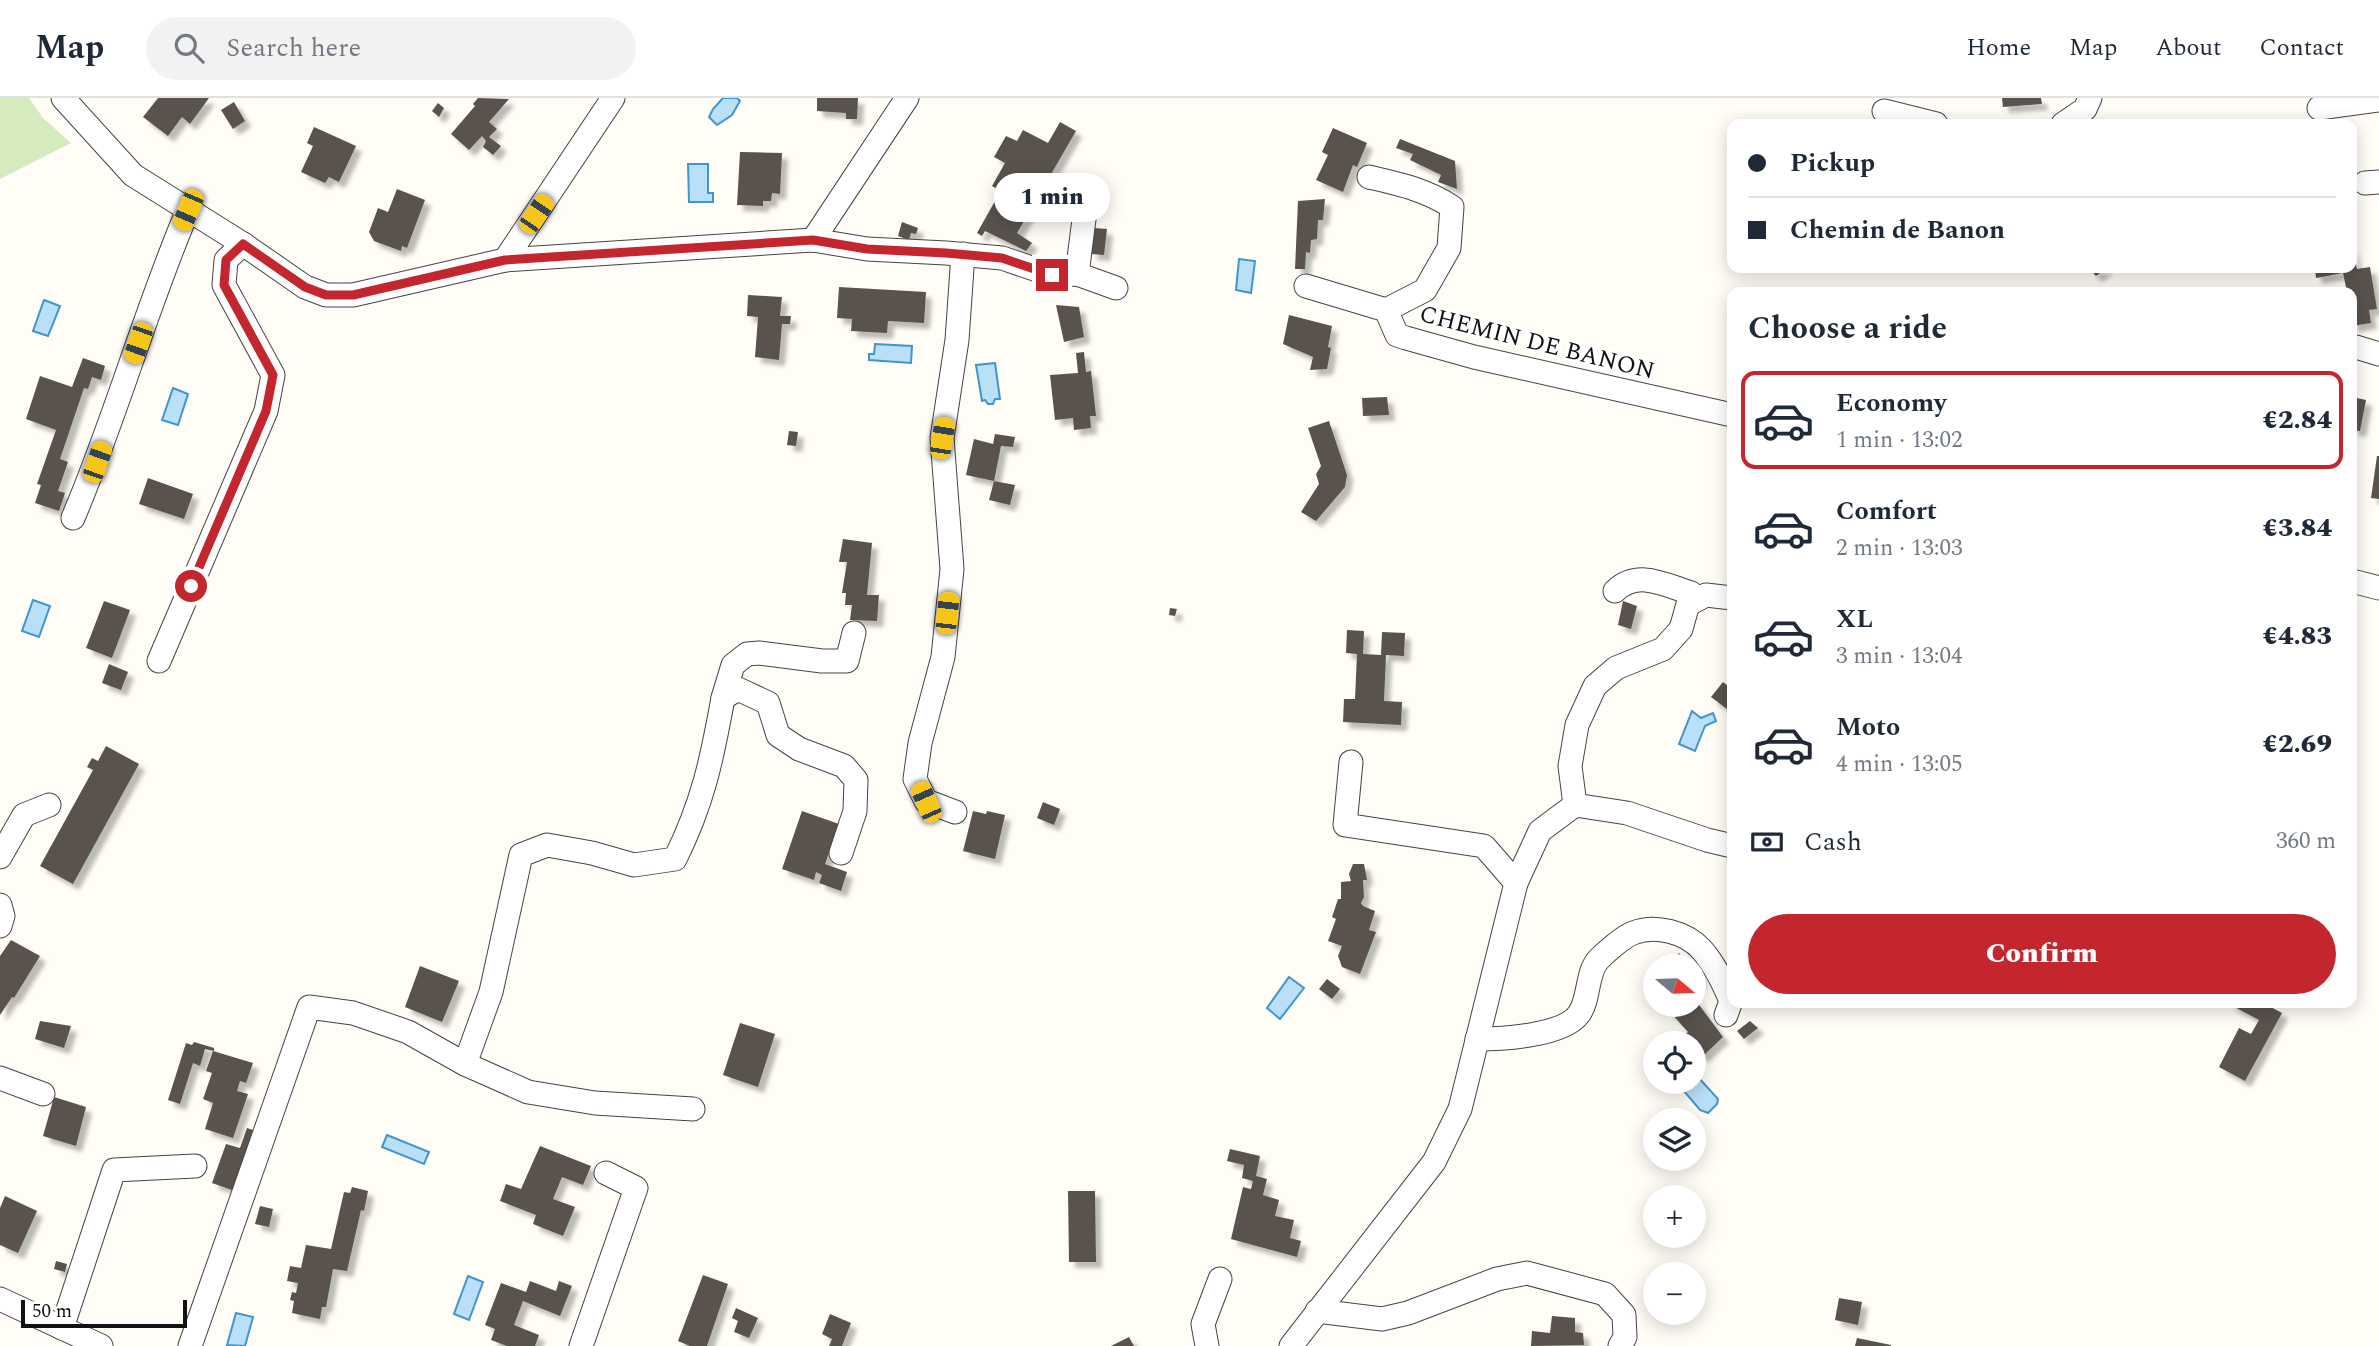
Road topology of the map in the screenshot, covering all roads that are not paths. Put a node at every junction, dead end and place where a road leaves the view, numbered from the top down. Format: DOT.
graph roads {
  1 [pos="63,98"];
  2 [pos="613,98"];
  3 [pos="907,98"];
  4 [pos="2090,98"];
  5 [pos="2379,100"];
  6 [pos="2319,108"];
  7 [pos="1884,111"];
  8 [pos="1916,119"];
  9 [pos="2070,119"];
  10 [pos="1369,177"];
  11 [pos="1087,196"];
  12 [pos="188,210"];
  13 [pos="813,240"];
  14 [pos="243,244"];
  15 [pos="962,254"];
  16 [pos="505,260"];
  17 [pos="1076,274"];
  18 [pos="1306,286"];
  19 [pos="1116,288"];
  20 [pos="1386,310"];
  21 [pos="2357,347"];
  22 [pos="2379,354"];
  23 [pos="1727,414"];
  24 [pos="73,518"];
  25 [pos="2357,582"];
  26 [pos="2379,588"];
  27 [pos="1615,591"];
  28 [pos="1727,597"];
  29 [pos="1689,604"];
  30 [pos="853,633"];
  31 [pos="159,661"];
  32 [pos="723,698"];
  33 [pos="1351,762"];
  34 [pos="48,805"];
  35 [pos="1575,805"];
  36 [pos="955,813"];
  37 [pos="1727,845"];
  38 [pos="841,853"];
  39 [pos="0,858"];
  40 [pos="1516,883"];
  41 [pos="0,905"];
  42 [pos="0,926"];
  43 [pos="1727,992"];
  44 [pos="1729,1008"];
  45 [pos="1726,1016"];
  46 [pos="1477,1039"];
  47 [pos="465,1064"];
  48 [pos="0,1078"];
  49 [pos="43,1094"];
  50 [pos="694,1109"];
  51 [pos="195,1166"];
  52 [pos="606,1173"];
  53 [pos="1220,1279"];
  54 [pos="0,1299"];
  55 [pos="1317,1311"];
  56 [pos="62,1328"];
  57 [pos="101,1346"];
  58 [pos="190,1346"];
  59 [pos="581,1346"];
  60 [pos="1207,1346"];
  61 [pos="1291,1346"];
  62 [pos="1620,1346"];
  1 -- 12 [label="street"];
  2 -- 16 [label="street"];
  3 -- 13 [label="street"];
  4 -- 9 [label="street"];
  5 -- 6 [label="street"];
  7 -- 8 [label="street"];
  10 -- 20 [label="street"];
  11 -- 17 [label="street"];
  12 -- 14 [label="street"];
  12 -- 24 [label="street"];
  13 -- 15 [label="street"];
  13 -- 16 [label="street"];
  14 -- 16 [label="street"];
  14 -- 31 [label="street"];
  15 -- 17 [label="street"];
  15 -- 36 [label="street"];
  17 -- 19 [label="street"];
  18 -- 20 [label="street, CHEMIN DE BANON"];
  20 -- 23 [label="street, CHEMIN DE BANON"];
  21 -- 22 [label="street"];
  25 -- 26 [label="street"];
  27 -- 29 [label="street"];
  28 -- 29 [label="street"];
  29 -- 35 [label="street"];
  30 -- 32 [label="street"];
  32 -- 38 [label="street"];
  32 -- 47 [label="street"];
  33 -- 40 [label="street"];
  34 -- 39 [label="street"];
  35 -- 37 [label="street"];
  35 -- 40 [label="street"];
  40 -- 46 [label="street"];
  41 -- 42 [label="street"];
  43 -- 46 [label="street"];
  44 -- 45 [label="street"];
  46 -- 55 [label="street"];
  47 -- 50 [label="street"];
  47 -- 58 [label="street"];
  48 -- 49 [label="street"];
  51 -- 56 [label="street"];
  52 -- 59 [label="street"];
  53 -- 60 [label="street"];
  54 -- 56 [label="street"];
  55 -- 61 [label="street"];
  55 -- 62 [label="street"];
  56 -- 57 [label="street"];
}
